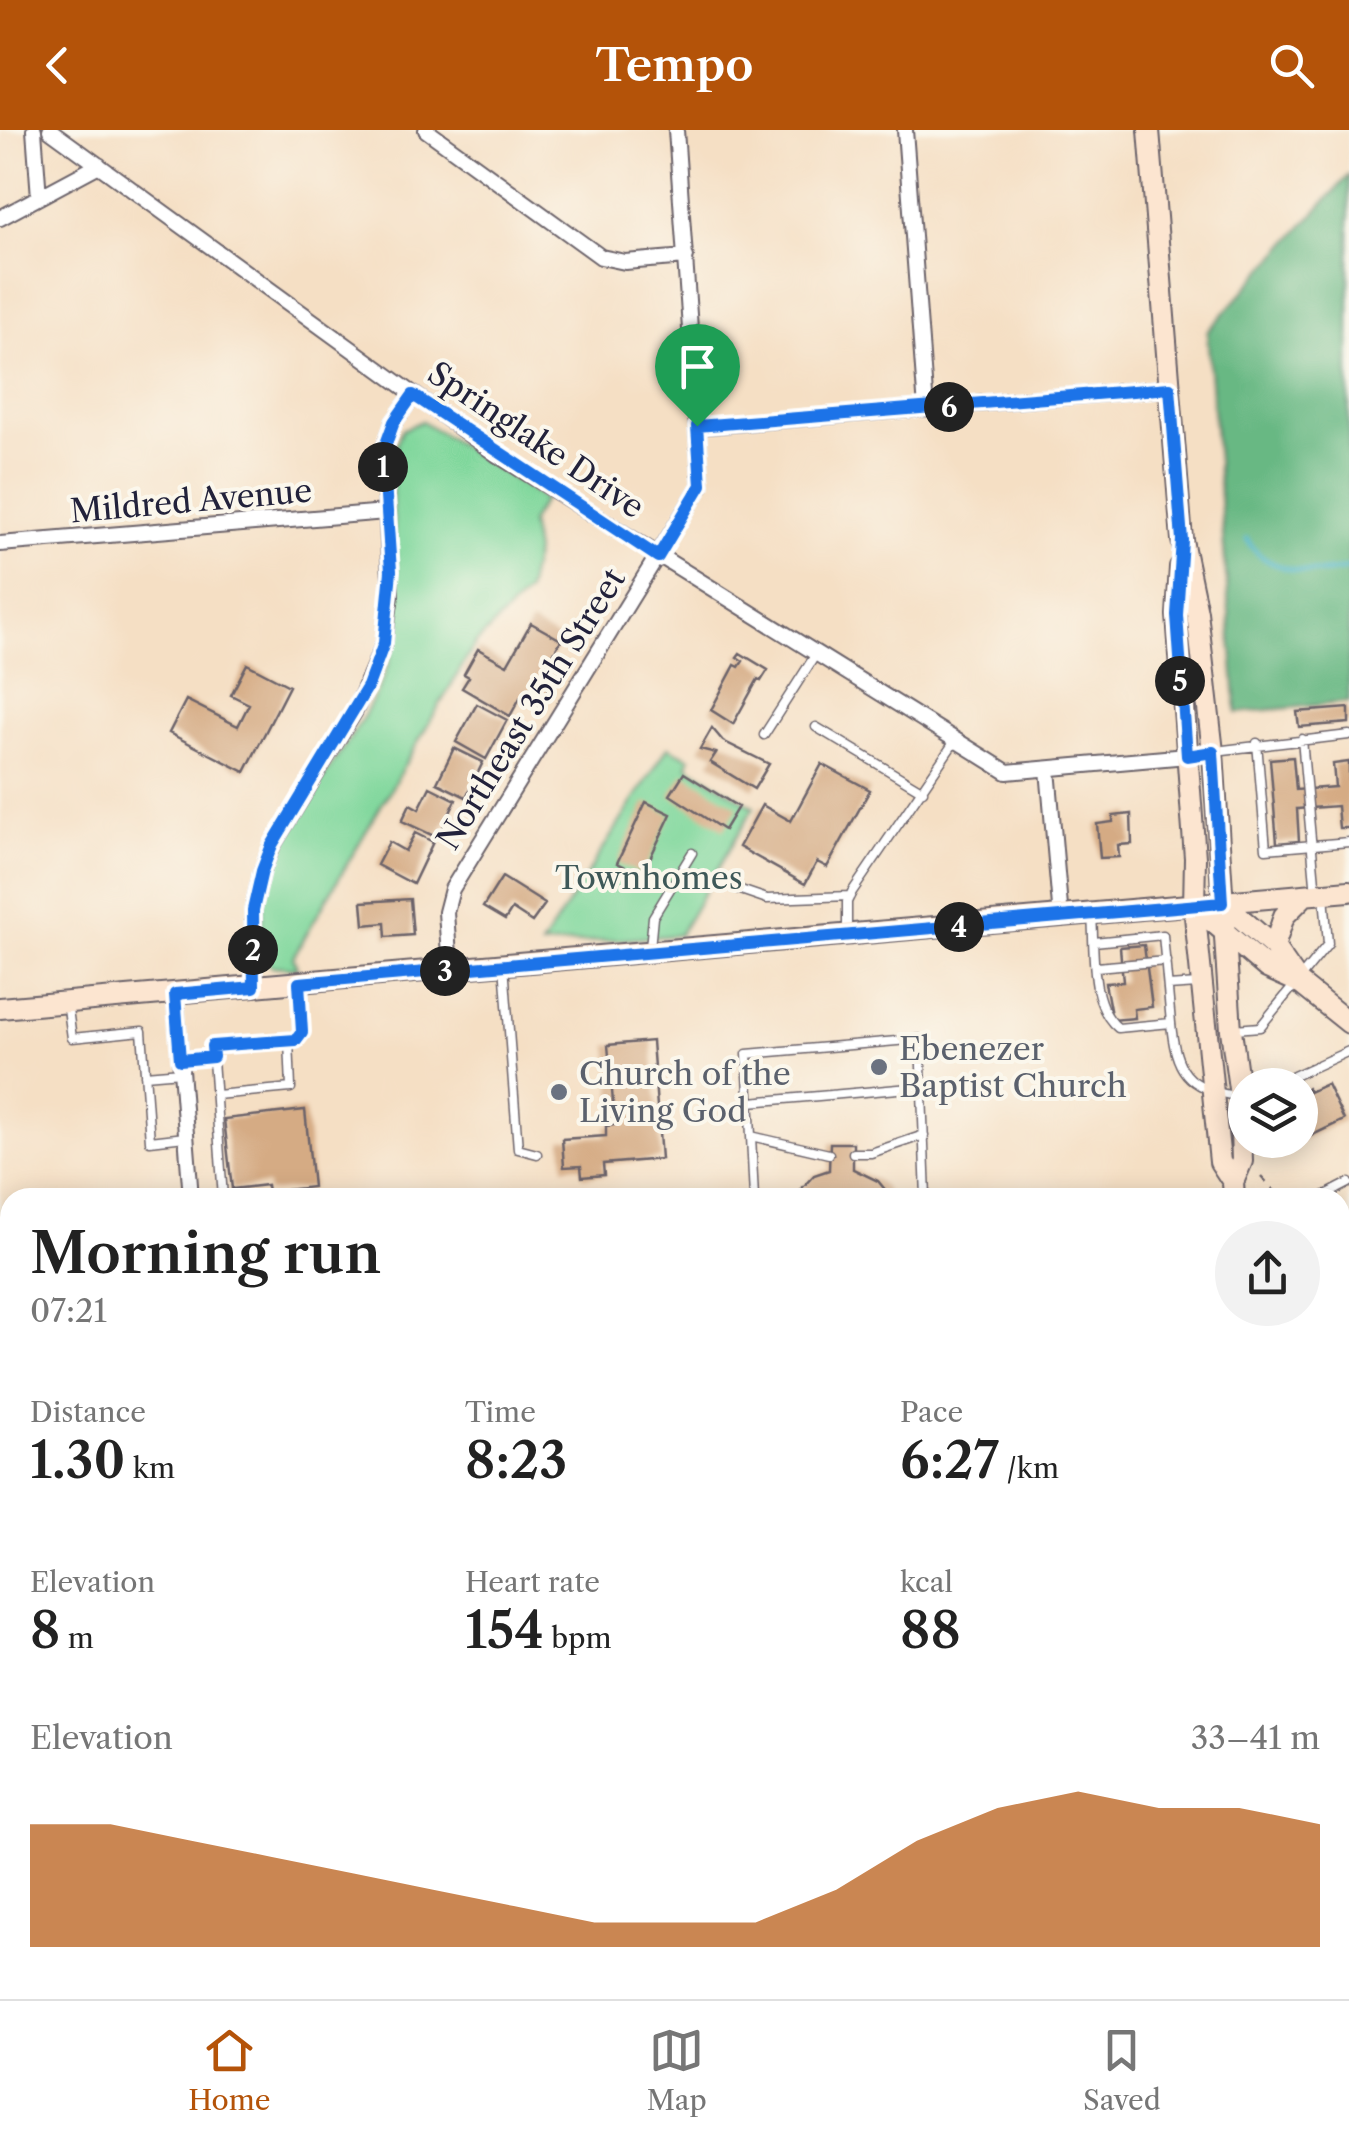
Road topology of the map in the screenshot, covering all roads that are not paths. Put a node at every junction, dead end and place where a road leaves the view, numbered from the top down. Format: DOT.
graph roads {
  1 [pos="34,130"];
  2 [pos="50,130"];
  3 [pos="426,130"];
  4 [pos="676,130"];
  5 [pos="904,130"];
  6 [pos="1149,130"];
  7 [pos="99,165"];
  8 [pos="39,197"];
  9 [pos="0,218"];
  10 [pos="686,256"];
  11 [pos="1170,388"];
  12 [pos="413,395"];
  13 [pos="926,409"];
  14 [pos="697,426"];
  15 [pos="386,512"];
  16 [pos="1182,540"];
  17 [pos="0,544"];
  18 [pos="658,557"];
  19 [pos="816,654"];
  20 [pos="816,727"];
  21 [pos="764,735"];
  22 [pos="1349,735"];
  23 [pos="1302,739"];
  24 [pos="955,741"];
  25 [pos="1257,743"];
  26 [pos="1213,752"];
  27 [pos="1187,756"];
  28 [pos="1048,769"];
  29 [pos="922,791"];
  30 [pos="1349,842"];
  31 [pos="1311,845"];
  32 [pos="692,853"];
  33 [pos="729,886"];
  34 [pos="1349,891"];
  35 [pos="1315,894"];
  36 [pos="850,896"];
  37 [pos="1222,903"];
  38 [pos="1194,906"];
  39 [pos="1092,916"];
  40 [pos="1061,919"];
  41 [pos="1224,932"];
  42 [pos="847,936"];
  43 [pos="1094,942"];
  44 [pos="1274,947"];
  45 [pos="650,953"];
  46 [pos="1166,961"];
  47 [pos="504,966"];
  48 [pos="1096,967"];
  49 [pos="450,970"];
  50 [pos="1298,982"];
  51 [pos="299,983"];
  52 [pos="1200,984"];
  53 [pos="1168,986"];
  54 [pos="254,987"];
  55 [pos="175,994"];
  56 [pos="67,1002"];
  57 [pos="0,1008"];
  58 [pos="1171,1023"];
  59 [pos="1349,1023"];
  60 [pos="1231,1030"];
  61 [pos="289,1040"];
  62 [pos="1349,1051"];
  63 [pos="213,1057"];
  64 [pos="181,1066"];
  65 [pos="1237,1068"];
  66 [pos="1312,1068"];
  67 [pos="145,1075"];
  68 [pos="922,1088"];
  69 [pos="1211,1092"];
  70 [pos="216,1094"];
  71 [pos="1228,1094"];
  72 [pos="750,1102"];
  73 [pos="924,1135"];
  74 [pos="751,1136"];
  75 [pos="186,1137"];
  76 [pos="537,1154"];
  77 [pos="830,1154"];
  78 [pos="853,1154"];
  79 [pos="1242,1158"];
  80 [pos="190,1188"];
  81 [pos="222,1188"];
  82 [pos="754,1188"];
  83 [pos="926,1188"];
  84 [pos="1232,1188"];
  85 [pos="1234,1188"];
  1 -- 8 [label="street"];
  2 -- 7 [label="street, Springlake Drive"];
  3 -- 10 [label="street"];
  4 -- 10 [label="street, Northeast 35th Street"];
  5 -- 13 [label="street"];
  6 -- 11 [label="main road"];
  7 -- 8 [label="street"];
  7 -- 12 [label="street, Springlake Drive"];
  8 -- 9 [label="street"];
  10 -- 14 [label="street, Northeast 35th Street"];
  11 -- 13 [label="street"];
  11 -- 16 [label="main road"];
  12 -- 15 [label="street"];
  12 -- 18 [label="street, Springlake Drive"];
  13 -- 14 [label="street"];
  14 -- 18 [label="street, Northeast 35th Street"];
  15 -- 17 [label="street, Mildred Avenue"];
  15 -- 54 [label="street"];
  16 -- 26 [label="main road"];
  16 -- 27 [label="main road"];
  18 -- 19 [label="street, Springlake Drive"];
  18 -- 49 [label="street, Northeast 35th Street"];
  19 -- 21 [label="lane"];
  19 -- 24 [label="street, Springlake Drive"];
  20 -- 29 [label="lane"];
  22 -- 23 [label="lane"];
  23 -- 25 [label="lane"];
  23 -- 31 [label="lane"];
  24 -- 28 [label="street, Springlake Drive"];
  24 -- 29 [label="lane"];
  25 -- 26 [label="lane"];
  25 -- 31 [label="lane"];
  26 -- 27 [label="main road"];
  26 -- 37 [label="main road"];
  27 -- 28 [label="street, Springlake Drive"];
  27 -- 38 [label="main road"];
  28 -- 40 [label="street"];
  29 -- 36 [label="lane"];
  30 -- 31 [label="lane"];
  31 -- 35 [label="lane"];
  32 -- 45 [label="lane"];
  33 -- 36 [label="lane"];
  34 -- 35 [label="main road"];
  35 -- 37 [label="main road"];
  35 -- 44 [label="main road"];
  35 -- 50 [label="lane"];
  36 -- 42 [label="lane"];
  37 -- 38 [label="main road"];
  37 -- 41 [label="main road"];
  37 -- 44 [label="main road"];
  38 -- 39 [label="main road"];
  38 -- 41 [label="main road"];
  38 -- 52 [label="main road"];
  39 -- 40 [label="main road"];
  39 -- 43 [label="lane"];
  40 -- 42 [label="main road"];
  41 -- 50 [label="main road"];
  41 -- 60 [label="main road"];
  42 -- 45 [label="main road"];
  43 -- 46 [label="lane"];
  43 -- 48 [label="lane"];
  44 -- 50 [label="main road"];
  45 -- 47 [label="main road"];
  46 -- 48 [label="lane"];
  46 -- 53 [label="lane"];
  47 -- 49 [label="main road"];
  47 -- 76 [label="lane"];
  48 -- 58 [label="lane"];
  49 -- 51 [label="main road"];
  50 -- 59 [label="main road"];
  50 -- 60 [label="lane"];
  51 -- 54 [label="main road"];
  51 -- 61 [label="lane"];
  52 -- 53 [label="lane"];
  52 -- 69 [label="main road"];
  53 -- 58 [label="lane"];
  54 -- 55 [label="main road"];
  55 -- 56 [label="main road"];
  55 -- 64 [label="street"];
  56 -- 57 [label="main road"];
  56 -- 67 [label="lane"];
  58 -- 69 [label="lane"];
  60 -- 65 [label="main road"];
  61 -- 63 [label="lane"];
  61 -- 70 [label="lane"];
  62 -- 66 [label="lane"];
  63 -- 64 [label="lane"];
  63 -- 70 [label="lane"];
  64 -- 67 [label="lane"];
  64 -- 75 [label="street"];
  67 -- 75 [label="lane"];
  68 -- 72 [label="lane"];
  68 -- 72 [label="lane"];
  68 -- 73 [label="lane"];
  69 -- 71 [label="lane"];
  69 -- 84 [label="main road"];
  70 -- 81 [label="lane"];
  72 -- 74 [label="lane"];
  73 -- 78 [label="lane"];
  73 -- 83 [label="lane"];
  74 -- 77 [label="lane"];
  74 -- 82 [label="lane"];
  75 -- 80 [label="street"];
  79 -- 85 [label="main road"];
}
